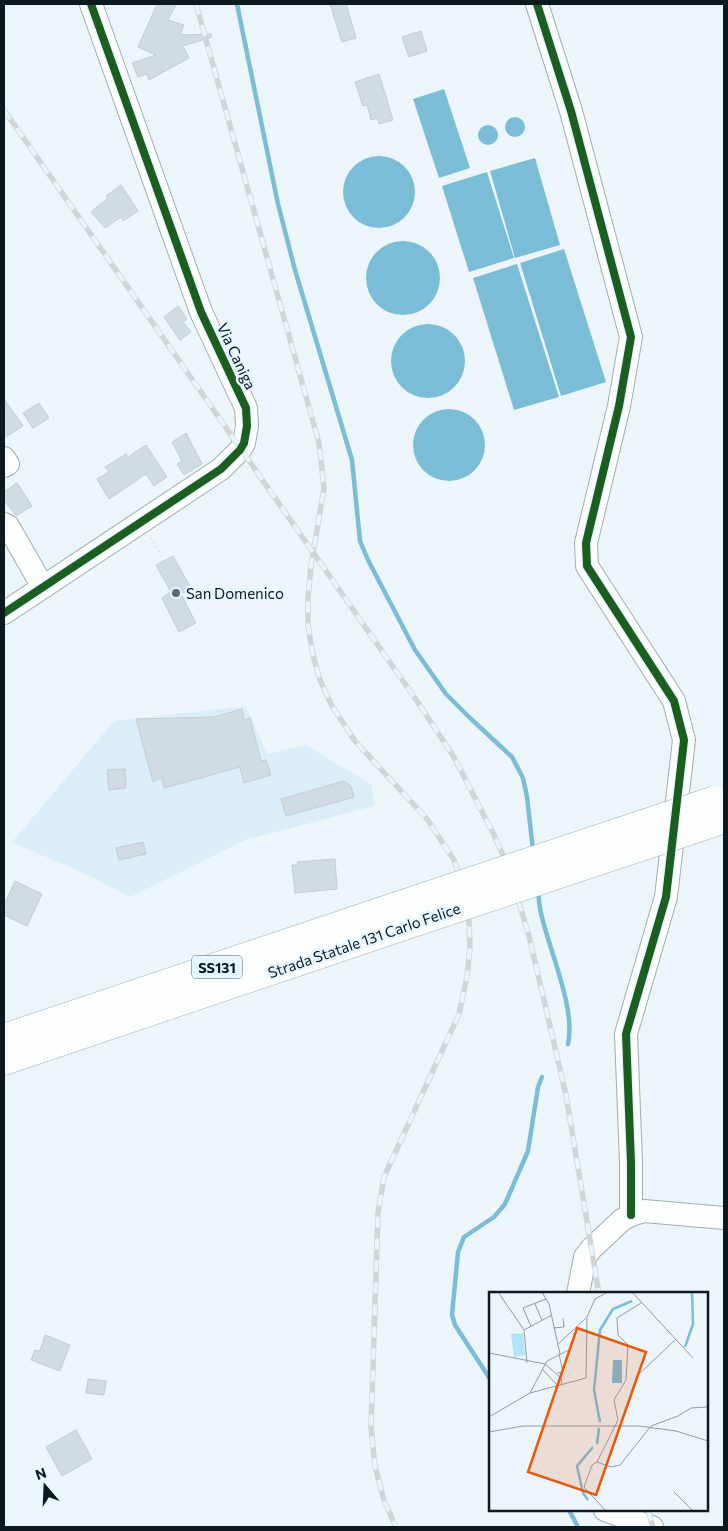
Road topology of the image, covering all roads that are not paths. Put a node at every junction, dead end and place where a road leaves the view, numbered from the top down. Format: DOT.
graph roads {
  1 [pos="79,4"];
  2 [pos="91,4"];
  3 [pos="537,4"];
  4 [pos="101,32"];
  5 [pos="4,458"];
  6 [pos="4,466"];
  7 [pos="4,524"];
  8 [pos="43,587"];
  9 [pos="4,613"];
  10 [pos="722,809"];
  11 [pos="4,1038"];
  12 [pos="40,1038"];
  13 [pos="4,1061"];
  14 [pos="630,1215"];
  15 [pos="724,1218"];
  16 [pos="578,1292"];
  17 [pos="608,1511"];
  18 [pos="652,1527"];
  1 -- 4 [label="street"];
  2 -- 4 [label="street, Via Caniga"];
  3 -- 14 [label="street"];
  4 -- 8 [label="street, Via Caniga"];
  5 -- 6 [label="street"];
  7 -- 8 [label="street"];
  8 -- 9 [label="street, Via Caniga"];
  10 -- 12 [label="highway, Strada Statale 131 Carlo Felice / SS131, bridge"];
  11 -- 12 [label="highway, Strada Statale 131 Carlo Felice / SS131"];
  12 -- 13 [label="highway, Strada Statale 131 Carlo Felice / SS131"];
  14 -- 15 [label="street"];
  14 -- 16 [label="street"];
  17 -- 18 [label="street"];
}
